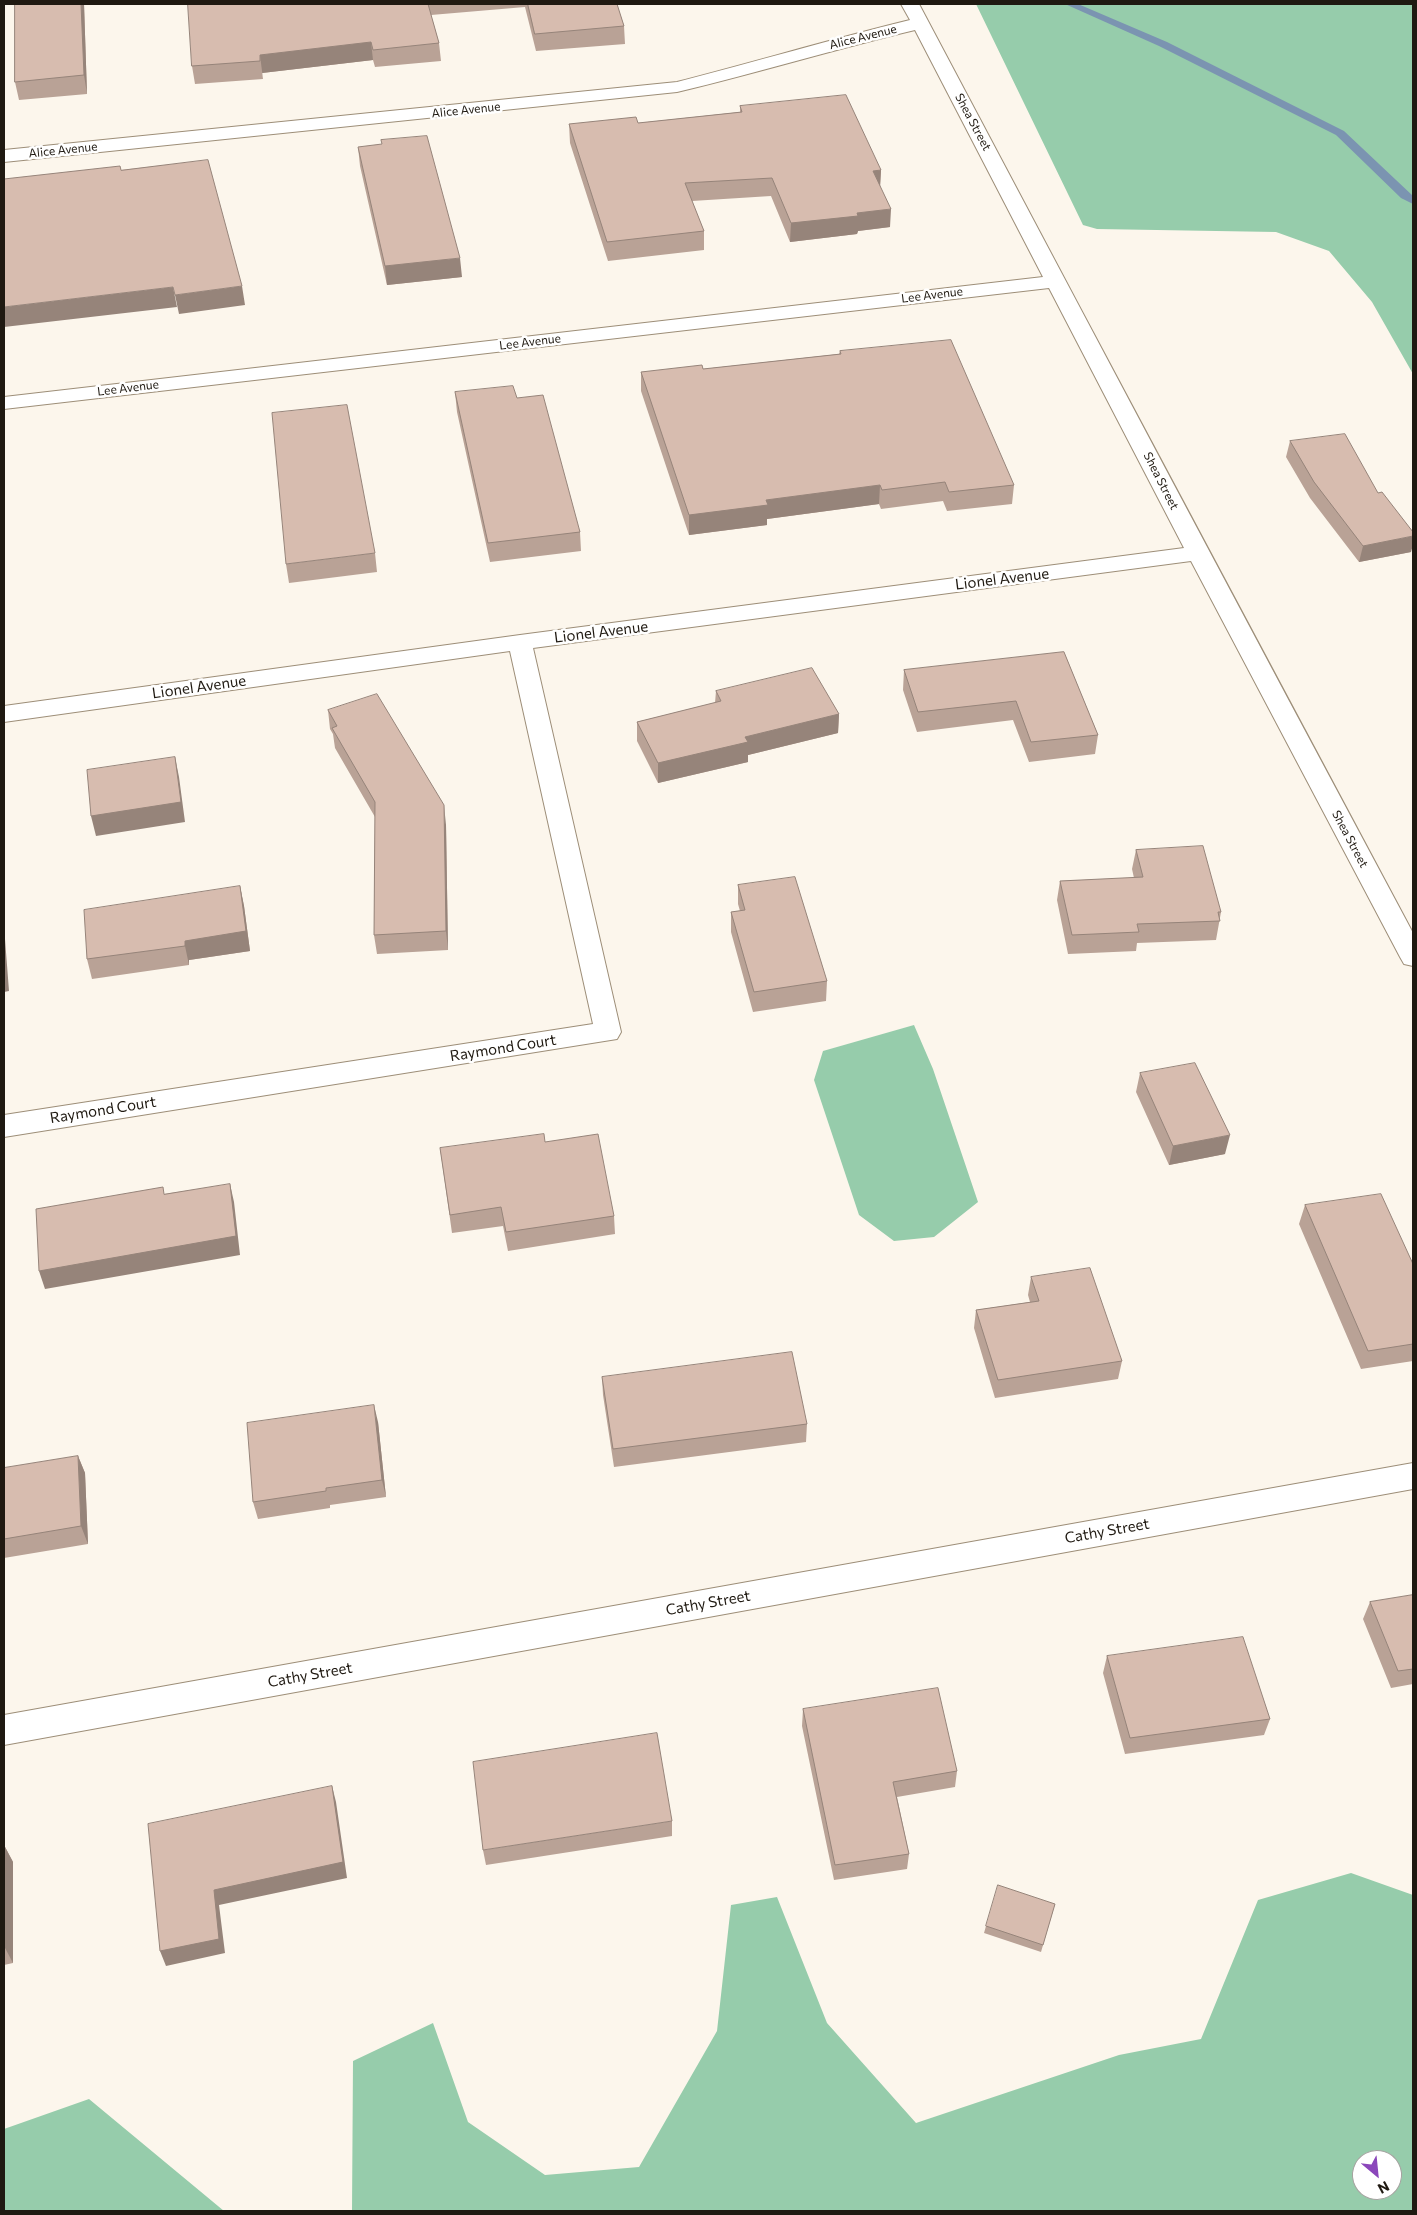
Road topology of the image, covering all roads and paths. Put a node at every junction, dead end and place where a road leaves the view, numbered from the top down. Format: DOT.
graph roads {
  1 [pos="910,4"];
  2 [pos="920,23"];
  3 [pos="4,156"];
  4 [pos="1057,281"];
  5 [pos="4,402"];
  6 [pos="1198,553"];
  7 [pos="520,642"];
  8 [pos="4,714"];
  9 [pos="1413,957"];
  10 [pos="4,1126"];
  11 [pos="1413,1476"];
  12 [pos="4,1730"];
  1 -- 2 [label="street, Shea Street"];
  2 -- 3 [label="street, Alice Avenue"];
  2 -- 4 [label="street, Shea Street"];
  4 -- 5 [label="street, Lee Avenue"];
  4 -- 6 [label="street, Shea Street"];
  6 -- 7 [label="street, Lionel Avenue"];
  6 -- 9 [label="street, Shea Street"];
  7 -- 8 [label="street, Lionel Avenue"];
  7 -- 10 [label="street, Raymond Court"];
  11 -- 12 [label="street, Cathy Street"];
}
